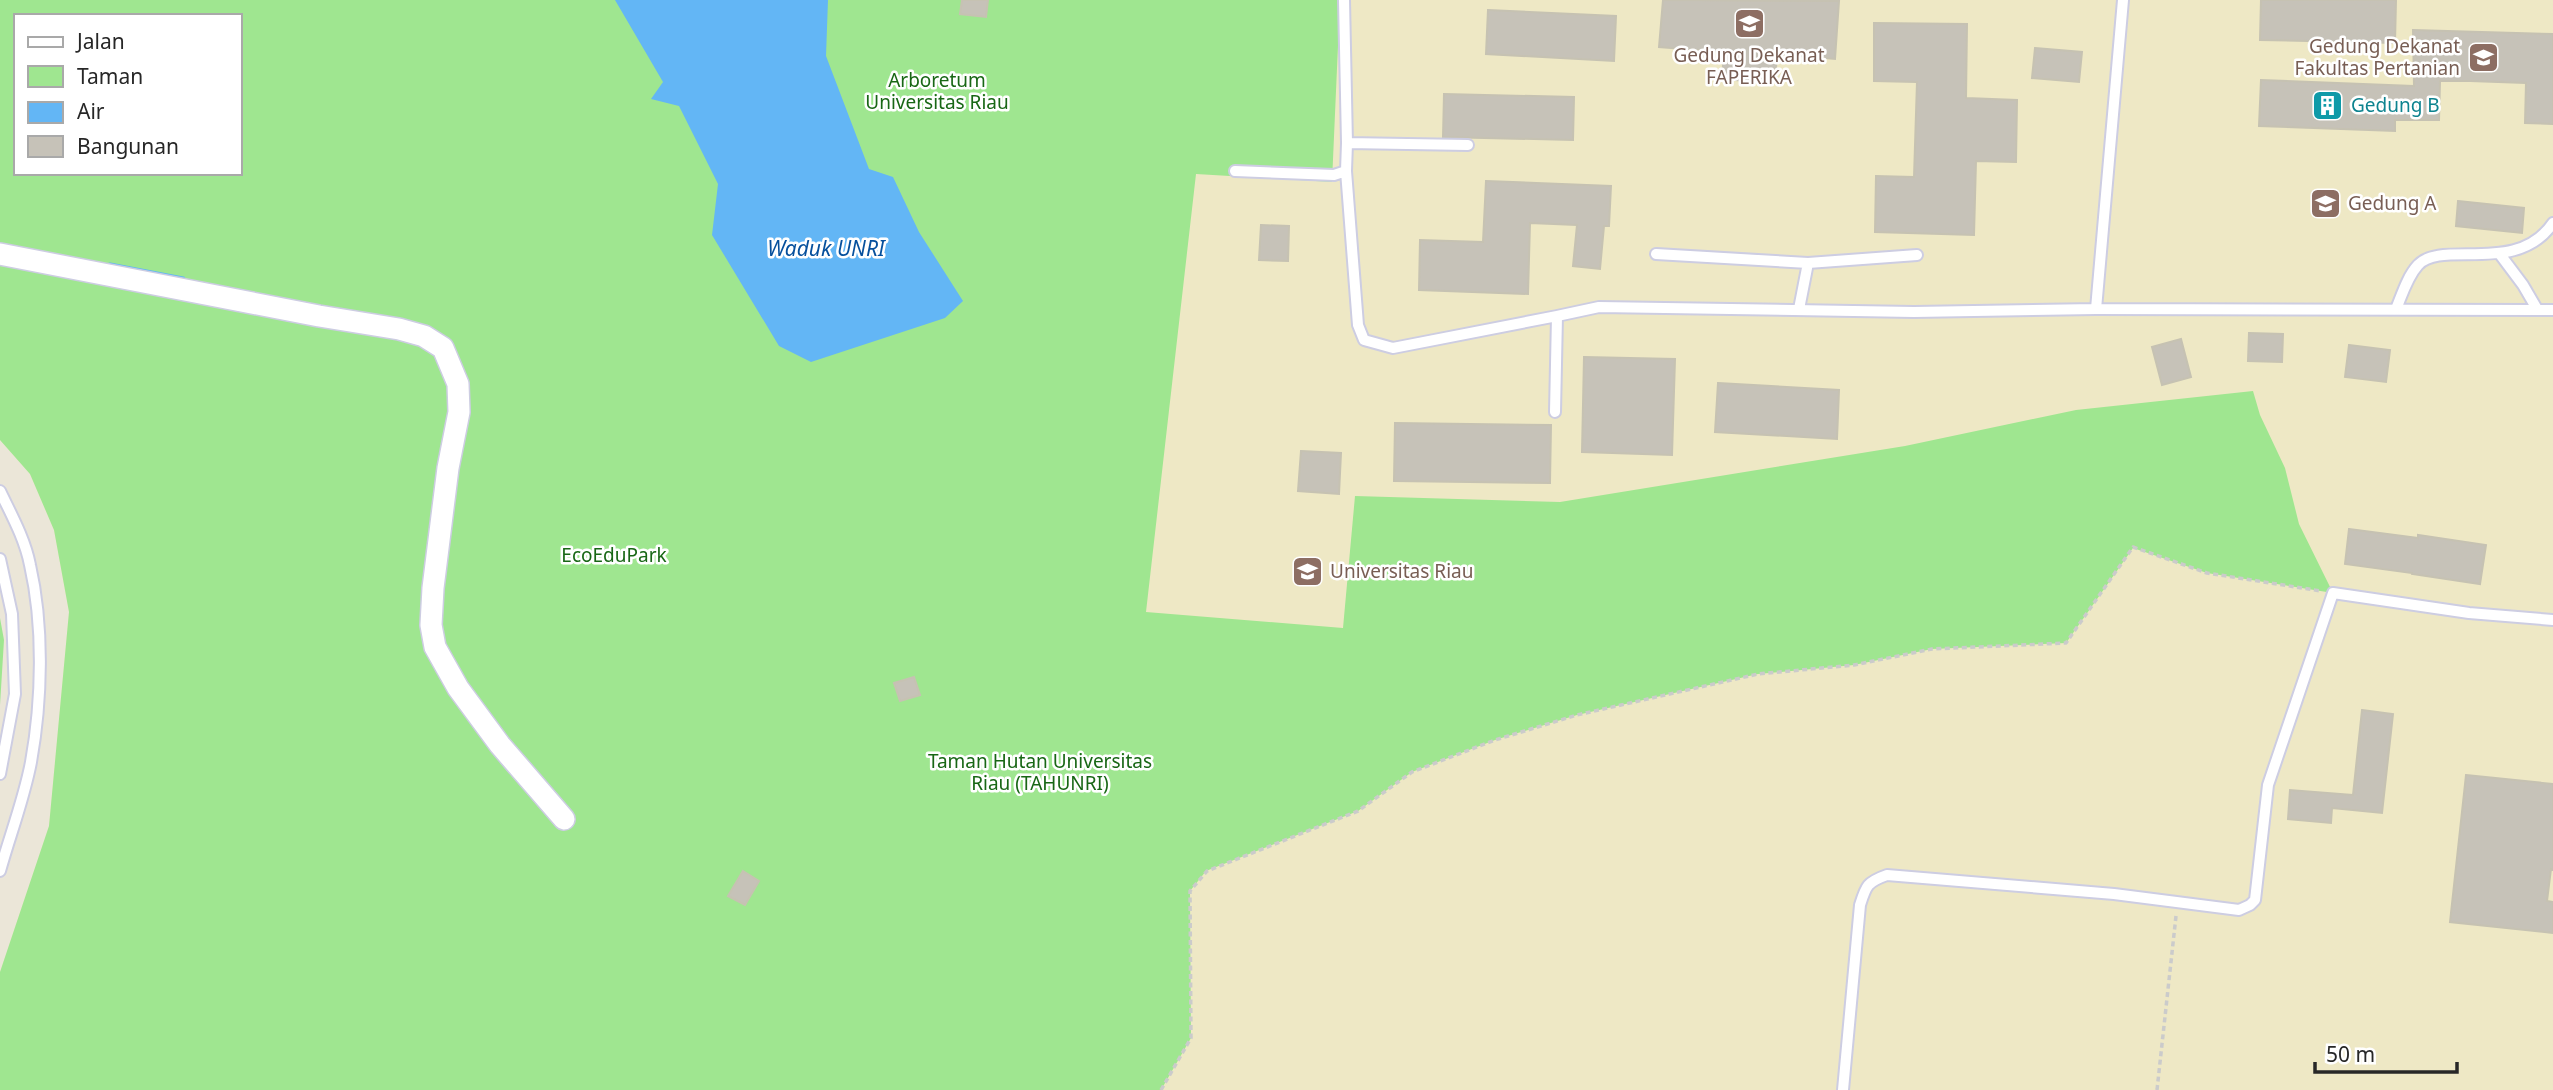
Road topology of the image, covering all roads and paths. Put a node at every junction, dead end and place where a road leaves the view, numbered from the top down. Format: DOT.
graph roads {
  1 [pos="1344,0"];
  2 [pos="2123,0"];
  3 [pos="1347,143"];
  4 [pos="1468,145"];
  5 [pos="1235,171"];
  6 [pos="1346,172"];
  7 [pos="2553,223"];
  8 [pos="2500,253"];
  9 [pos="0,254"];
  10 [pos="1656,254"];
  11 [pos="1917,255"];
  12 [pos="1808,263"];
  13 [pos="1799,309"];
  14 [pos="2096,309"];
  15 [pos="2396,309"];
  16 [pos="2537,309"];
  17 [pos="2553,310"];
  18 [pos="1557,316"];
  19 [pos="1555,412"];
  20 [pos="0,491"];
  21 [pos="0,559"];
  22 [pos="2333,593"];
  23 [pos="2553,620"];
  24 [pos="0,774"];
  25 [pos="564,819"];
  26 [pos="0,871"];
  27 [pos="2177,900"];
  28 [pos="1161,1090"];
  29 [pos="1843,1090"];
  30 [pos="2157,1090"];
  1 -- 3 [label="lane"];
  2 -- 14 [label="lane"];
  3 -- 4 [label="lane"];
  3 -- 6 [label="lane"];
  5 -- 6 [label="lane"];
  6 -- 18 [label="lane"];
  7 -- 8 [label="lane"];
  8 -- 15 [label="lane"];
  8 -- 16 [label="lane"];
  9 -- 25 [label="street"];
  10 -- 12 [label="lane"];
  11 -- 12 [label="lane"];
  12 -- 13 [label="lane"];
  13 -- 14 [label="lane"];
  13 -- 18 [label="lane"];
  14 -- 15 [label="lane"];
  15 -- 16 [label="lane"];
  16 -- 17 [label="lane"];
  18 -- 19 [label="lane"];
  20 -- 26 [label="lane"];
  21 -- 24 [label="lane"];
  22 -- 23 [label="lane"];
  22 -- 27 [label="lane"];
  22 -- 28 [label="path"];
  27 -- 29 [label="lane"];
  27 -- 30 [label="path"];
}
